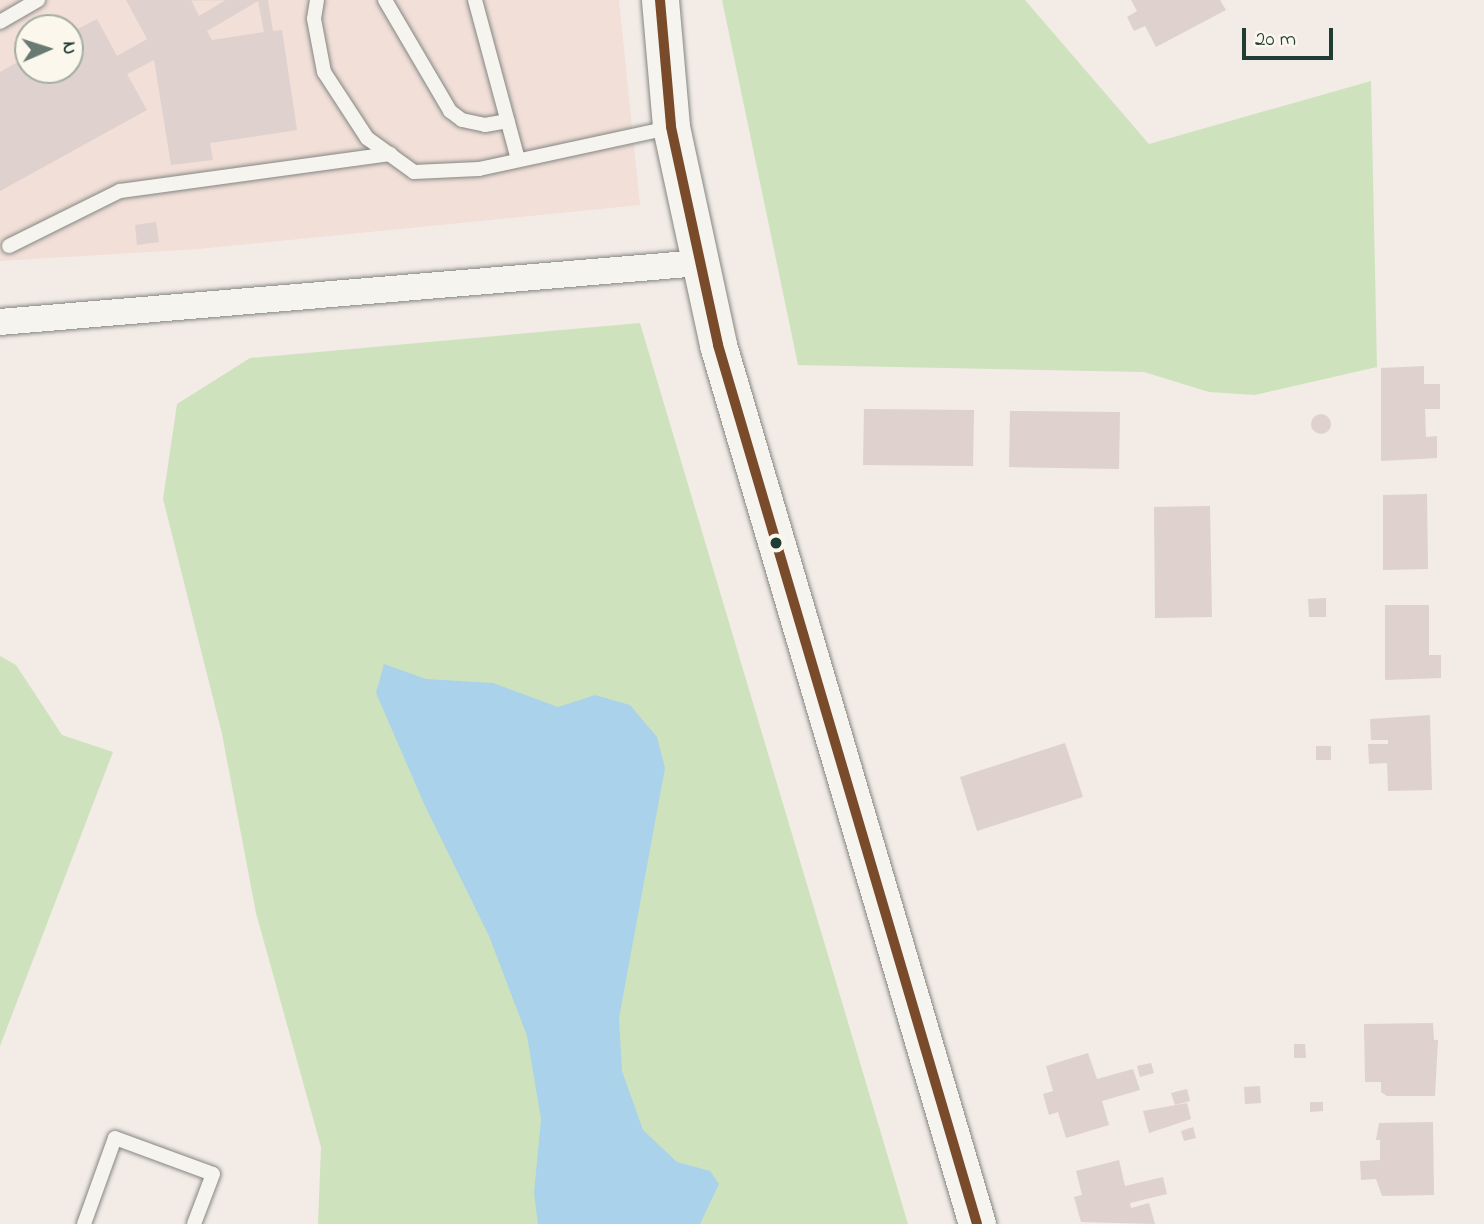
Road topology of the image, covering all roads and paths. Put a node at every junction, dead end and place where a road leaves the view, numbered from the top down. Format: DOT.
graph roads {
  1 [pos="38,0"];
  2 [pos="317,0"];
  3 [pos="385,0"];
  4 [pos="660,0"];
  5 [pos="478,2"];
  6 [pos="0,22"];
  7 [pos="508,121"];
  8 [pos="671,127"];
  9 [pos="390,154"];
  10 [pos="518,159"];
  11 [pos="9,246"];
  12 [pos="699,263"];
  13 [pos="0,322"];
  14 [pos="84,1224"];
  15 [pos="194,1224"];
  16 [pos="977,1224"];
  1 -- 6 [label="lane"];
  2 -- 9 [label="lane"];
  3 -- 7 [label="lane"];
  4 -- 8 [label="main road"];
  5 -- 7 [label="lane"];
  7 -- 10 [label="lane"];
  8 -- 10 [label="lane"];
  8 -- 12 [label="main road"];
  9 -- 10 [label="lane"];
  9 -- 11 [label="lane"];
  12 -- 13 [label="street"];
  12 -- 16 [label="main road"];
  14 -- 15 [label="lane"];
}
